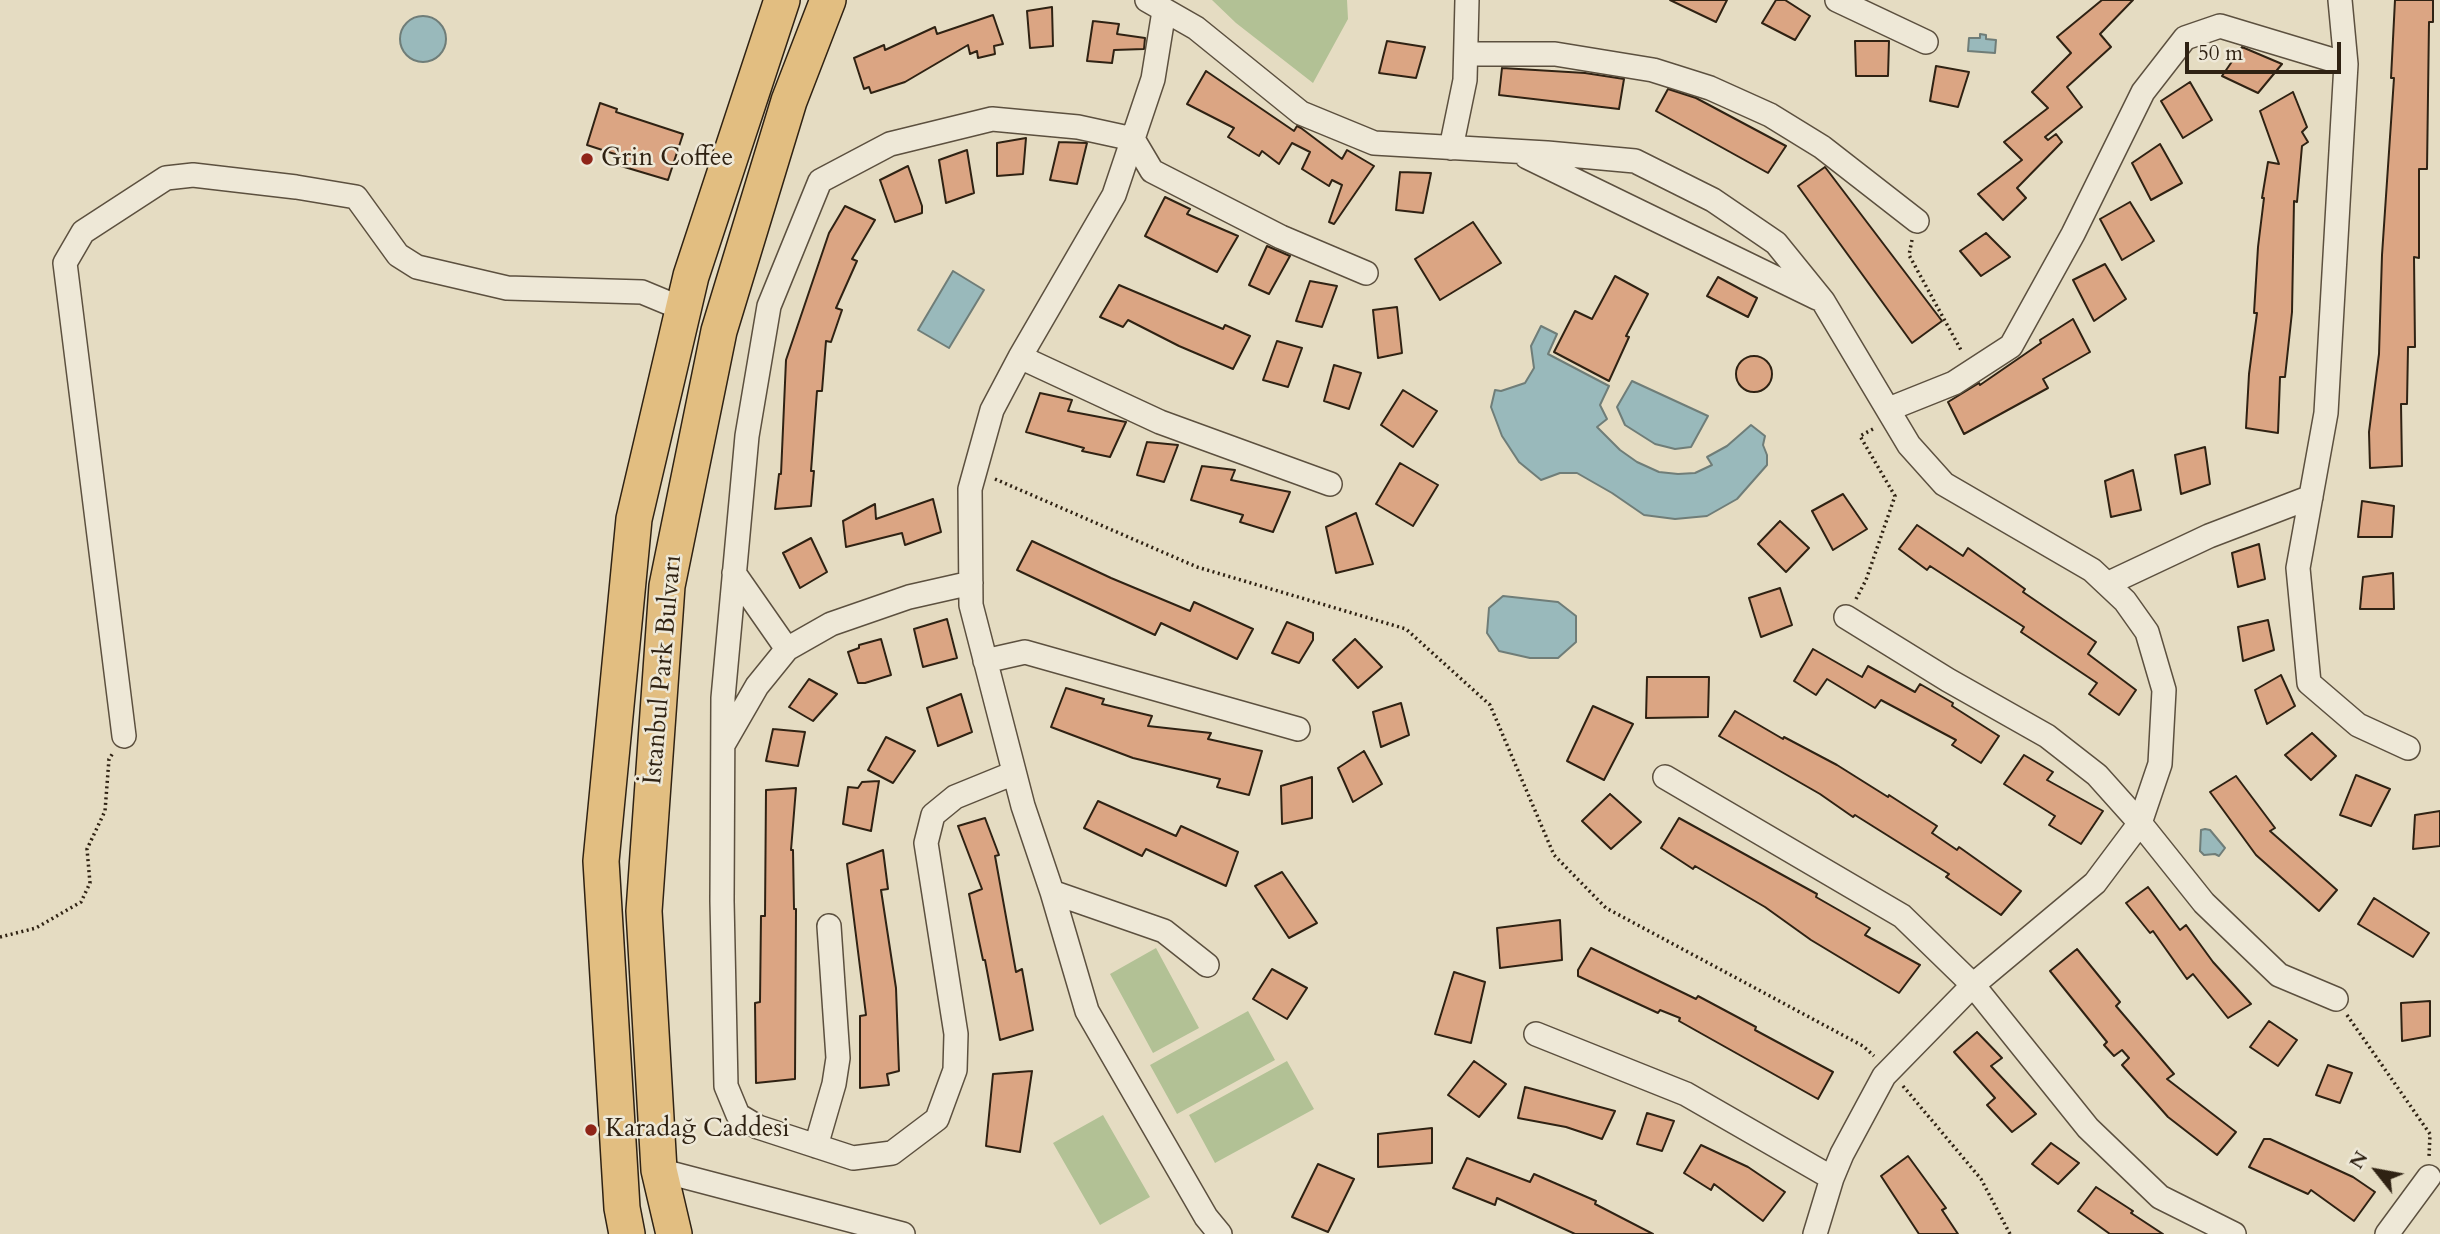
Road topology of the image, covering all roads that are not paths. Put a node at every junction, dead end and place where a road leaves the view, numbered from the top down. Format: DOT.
graph roads {
  1 [pos="782,0"];
  2 [pos="846,0"];
  3 [pos="1467,0"];
  4 [pos="1838,0"];
  5 [pos="2340,0"];
  6 [pos="1155,6"];
  7 [pos="823,13"];
  8 [pos="1926,42"];
  9 [pos="1466,54"];
  10 [pos="2346,64"];
  11 [pos="1133,139"];
  12 [pos="1451,148"];
  13 [pos="1518,152"];
  14 [pos="1917,221"];
  15 [pos="1366,273"];
  16 [pos="1823,301"];
  17 [pos="683,309"];
  18 [pos="1020,357"];
  19 [pos="1891,413"];
  20 [pos="1330,484"];
  21 [pos="2311,497"];
  22 [pos="734,573"];
  23 [pos="971,583"];
  24 [pos="2107,584"];
  25 [pos="1846,617"];
  26 [pos="788,649"];
  27 [pos="985,662"];
  28 [pos="1298,729"];
  29 [pos="124,736"];
  30 [pos="723,745"];
  31 [pos="2408,748"];
  32 [pos="1014,772"];
  33 [pos="1665,777"];
  34 [pos="2140,823"];
  35 [pos="1052,892"];
  36 [pos="828,926"];
  37 [pos="1208,965"];
  38 [pos="1973,985"];
  39 [pos="2336,999"];
  40 [pos="1536,1034"];
  41 [pos="816,1146"];
  42 [pos="659,1170"];
  43 [pos="2429,1177"];
  44 [pos="1832,1178"];
  45 [pos="627,1234"];
  46 [pos="674,1234"];
  47 [pos="904,1234"];
  48 [pos="1220,1234"];
  49 [pos="1815,1234"];
  50 [pos="2234,1234"];
  51 [pos="2387,1234"];
  1 -- 17 [label="highway, İstanbul Park Bulvarı"];
  2 -- 7 [label="street"];
  3 -- 9 [label="street"];
  4 -- 8 [label="street"];
  5 -- 10 [label="street"];
  6 -- 11 [label="street"];
  6 -- 12 [label="street"];
  7 -- 42 [label="highway, İstanbul Park Bulvarı"];
  9 -- 12 [label="street"];
  9 -- 14 [label="street"];
  10 -- 19 [label="street"];
  10 -- 21 [label="street"];
  11 -- 15 [label="street"];
  11 -- 18 [label="street"];
  11 -- 22 [label="street"];
  12 -- 13 [label="street"];
  13 -- 16 [label="street"];
  13 -- 16 [label="street"];
  16 -- 19 [label="street"];
  17 -- 29 [label="street"];
  17 -- 45 [label="highway, İstanbul Park Bulvarı"];
  18 -- 20 [label="street"];
  18 -- 23 [label="street"];
  19 -- 24 [label="street"];
  21 -- 24 [label="street"];
  21 -- 31 [label="street"];
  22 -- 26 [label="street"];
  22 -- 30 [label="street"];
  23 -- 26 [label="street"];
  23 -- 27 [label="street"];
  24 -- 34 [label="street"];
  25 -- 34 [label="street"];
  26 -- 30 [label="street"];
  27 -- 28 [label="street"];
  27 -- 32 [label="street"];
  30 -- 41 [label="street"];
  32 -- 35 [label="street"];
  32 -- 41 [label="street"];
  33 -- 38 [label="street"];
  34 -- 38 [label="street"];
  34 -- 39 [label="street"];
  35 -- 37 [label="street"];
  35 -- 48 [label="street"];
  36 -- 41 [label="street"];
  38 -- 44 [label="street"];
  38 -- 50 [label="street"];
  40 -- 44 [label="street"];
  42 -- 46 [label="highway, İstanbul Park Bulvarı"];
  42 -- 47 [label="street"];
  43 -- 51 [label="street"];
  44 -- 49 [label="street"];
}
